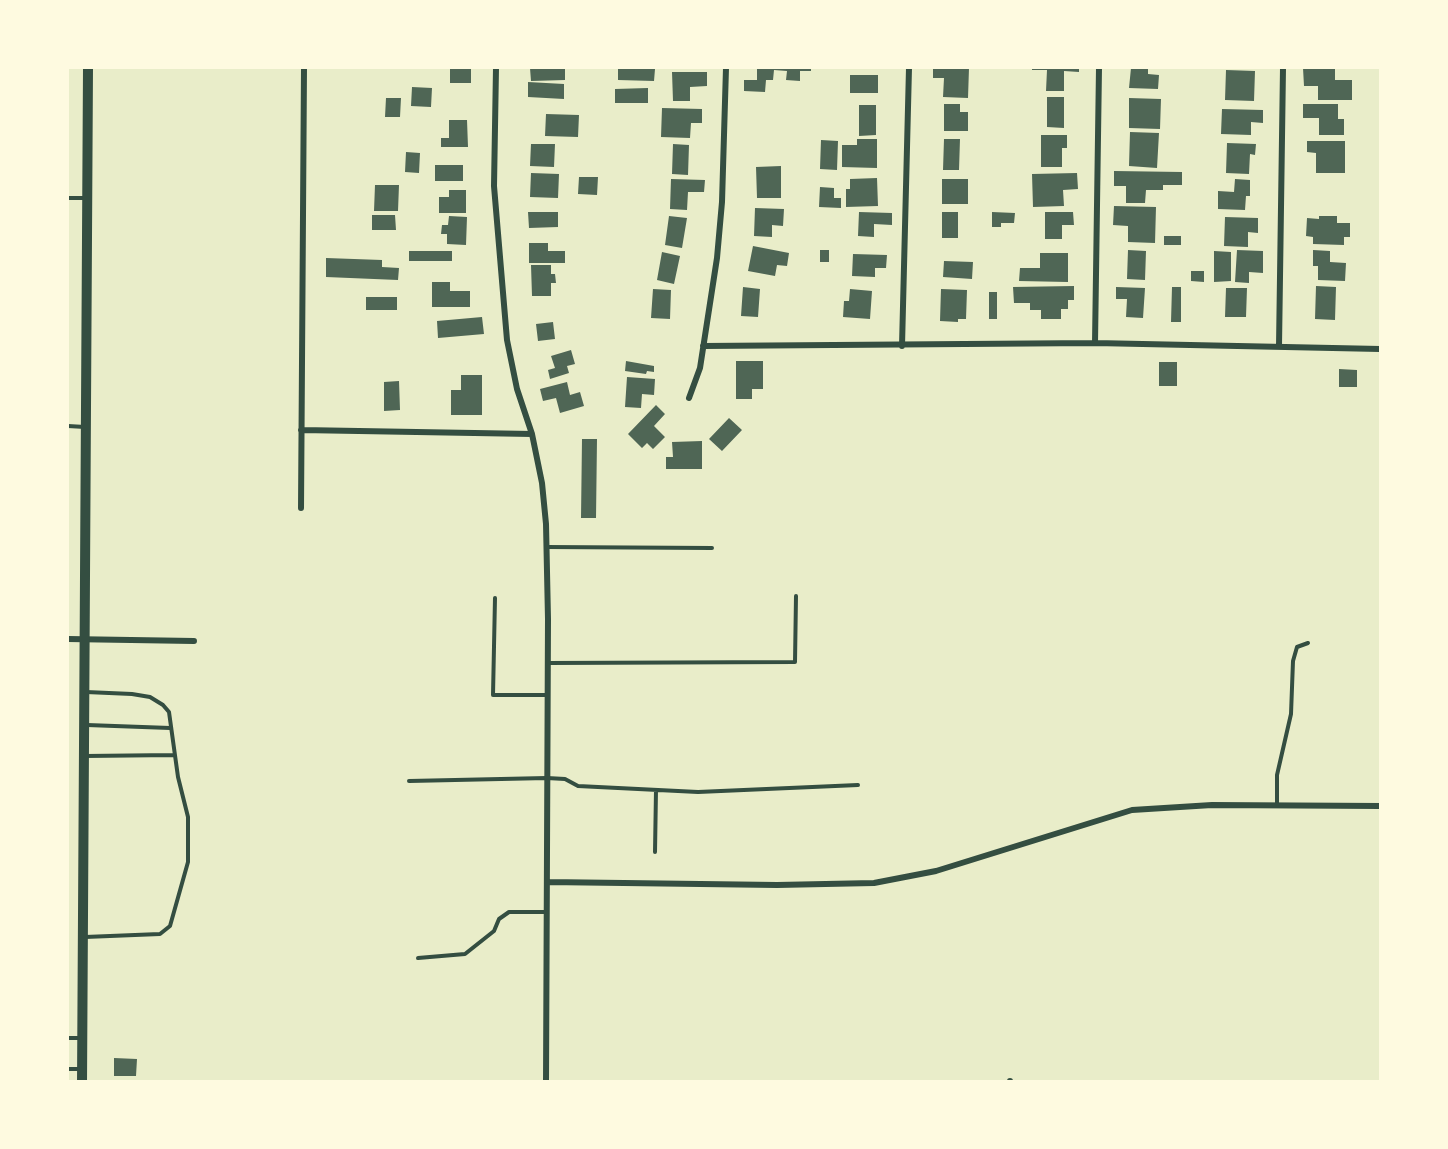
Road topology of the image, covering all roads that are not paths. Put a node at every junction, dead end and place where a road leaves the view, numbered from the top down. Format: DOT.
graph roads {
  1 [pos="88,68"];
  2 [pos="304,68"];
  3 [pos="496,68"];
  4 [pos="726,68"];
  5 [pos="909,68"];
  6 [pos="1100,68"];
  7 [pos="1283,68"];
  8 [pos="68,198"];
  9 [pos="87,198"];
  10 [pos="1095,343"];
  11 [pos="703,346"];
  12 [pos="902,346"];
  13 [pos="1279,346"];
  14 [pos="1380,349"];
  15 [pos="689,398"];
  16 [pos="68,426"];
  17 [pos="86,426"];
  18 [pos="301,430"];
  19 [pos="532,434"];
  20 [pos="301,508"];
  21 [pos="546,547"];
  22 [pos="712,548"];
  23 [pos="796,596"];
  24 [pos="495,598"];
  25 [pos="68,639"];
  26 [pos="85,639"];
  27 [pos="194,640"];
  28 [pos="1308,643"];
  29 [pos="548,663"];
  30 [pos="85,692"];
  31 [pos="548,695"];
  32 [pos="85,725"];
  33 [pos="170,728"];
  34 [pos="174,755"];
  35 [pos="85,756"];
  36 [pos="547,778"];
  37 [pos="409,781"];
  38 [pos="858,785"];
  39 [pos="656,790"];
  40 [pos="1277,805"];
  41 [pos="1380,806"];
  42 [pos="655,852"];
  43 [pos="547,882"];
  44 [pos="547,912"];
  45 [pos="84,937"];
  46 [pos="418,958"];
  47 [pos="68,1038"];
  48 [pos="82,1038"];
  49 [pos="68,1069"];
  50 [pos="82,1069"];
  51 [pos="82,1082"];
  52 [pos="546,1082"];
  1 -- 9 [label="main road"];
  2 -- 18 [label="street"];
  3 -- 19 [label="street"];
  4 -- 11 [label="street"];
  5 -- 12 [label="street"];
  6 -- 10 [label="street"];
  7 -- 13 [label="street"];
  8 -- 9 [label="lane"];
  9 -- 17 [label="main road"];
  10 -- 12 [label="street"];
  10 -- 13 [label="street"];
  11 -- 12 [label="street"];
  11 -- 15 [label="street"];
  13 -- 14 [label="street"];
  16 -- 17 [label="lane"];
  17 -- 26 [label="main road"];
  18 -- 19 [label="street"];
  18 -- 20 [label="street"];
  19 -- 21 [label="street"];
  21 -- 22 [label="lane"];
  21 -- 29 [label="street"];
  23 -- 29 [label="lane"];
  24 -- 31 [label="lane"];
  25 -- 26 [label="street"];
  26 -- 27 [label="street"];
  26 -- 30 [label="main road"];
  28 -- 40 [label="lane"];
  29 -- 31 [label="street"];
  30 -- 32 [label="main road"];
  30 -- 33 [label="lane"];
  31 -- 36 [label="street"];
  32 -- 33 [label="lane"];
  32 -- 35 [label="main road"];
  33 -- 34 [label="lane"];
  34 -- 35 [label="lane"];
  34 -- 45 [label="lane"];
  35 -- 45 [label="main road"];
  36 -- 37 [label="lane"];
  36 -- 39 [label="lane"];
  36 -- 43 [label="street"];
  38 -- 39 [label="lane"];
  39 -- 42 [label="lane"];
  40 -- 41 [label="street"];
  40 -- 43 [label="street"];
  43 -- 44 [label="street"];
  44 -- 46 [label="lane"];
  44 -- 52 [label="street"];
  45 -- 48 [label="main road"];
  47 -- 48 [label="lane"];
  48 -- 50 [label="main road"];
  49 -- 50 [label="lane"];
  50 -- 51 [label="main road"];
}
